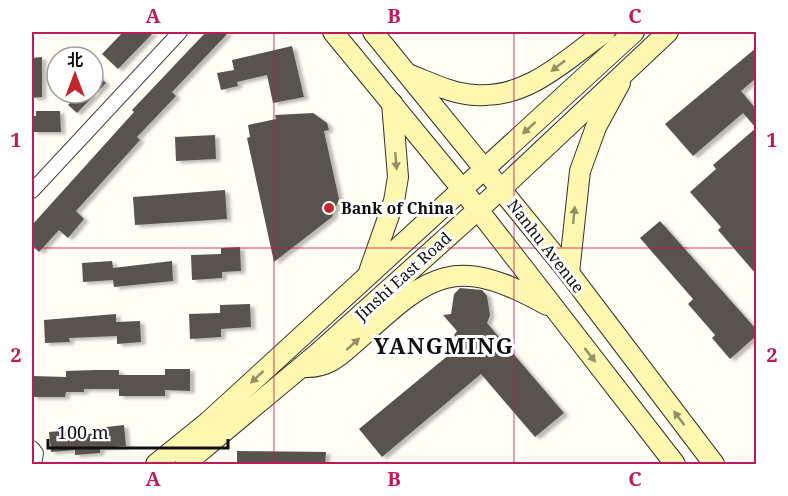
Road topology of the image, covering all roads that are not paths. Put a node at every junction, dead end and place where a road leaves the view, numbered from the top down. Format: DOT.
graph roads {
  1 [pos="180,32"];
  2 [pos="333,32"];
  3 [pos="373,32"];
  4 [pos="605,32"];
  5 [pos="634,32"];
  6 [pos="668,32"];
  7 [pos="629,68"];
  8 [pos="407,74"];
  9 [pos="392,103"];
  10 [pos="485,168"];
  11 [pos="462,189"];
  12 [pos="501,189"];
  13 [pos="32,191"];
  14 [pos="478,209"];
  15 [pos="568,273"];
  16 [pos="368,274"];
  17 [pos="555,309"];
  18 [pos="302,367"];
  19 [pos="32,448"];
  20 [pos="34,465"];
  21 [pos="156,465"];
  22 [pos="185,465"];
  23 [pos="675,465"];
  24 [pos="714,465"];
  1 -- 13 [label="street"];
  2 -- 9 [label="main road, Nanhu Avenue"];
  3 -- 8 [label="main road, Nanhu Avenue"];
  4 -- 8 [label="main road, one-way"];
  5 -- 10 [label="main road, Jinshi East Road, one-way"];
  6 -- 7 [label="main road, Jinshi East Road"];
  7 -- 12 [label="main road, Jinshi East Road"];
  15 -- 7 [label="main road, one-way"];
  8 -- 10 [label="main road, Nanhu Avenue"];
  9 -- 11 [label="main road, Nanhu Avenue"];
  9 -- 16 [label="main road, one-way"];
  10 -- 11 [label="main road, Jinshi East Road"];
  10 -- 12 [label="main road, Nanhu Avenue"];
  11 -- 14 [label="main road, Nanhu Avenue"];
  11 -- 16 [label="main road, Jinshi East Road"];
  12 -- 14 [label="main road, Jinshi East Road"];
  12 -- 15 [label="main road, Nanhu Avenue"];
  14 -- 17 [label="main road, Nanhu Avenue"];
  14 -- 18 [label="main road, Jinshi East Road"];
  24 -- 15 [label="main road, Nanhu Avenue, one-way"];
  16 -- 21 [label="main road, Jinshi East Road, one-way"];
  18 -- 17 [label="main road, one-way"];
  17 -- 23 [label="main road, Nanhu Avenue, one-way"];
  18 -- 22 [label="main road, Jinshi East Road"];
  19 -- 20 [label="street"];
}
